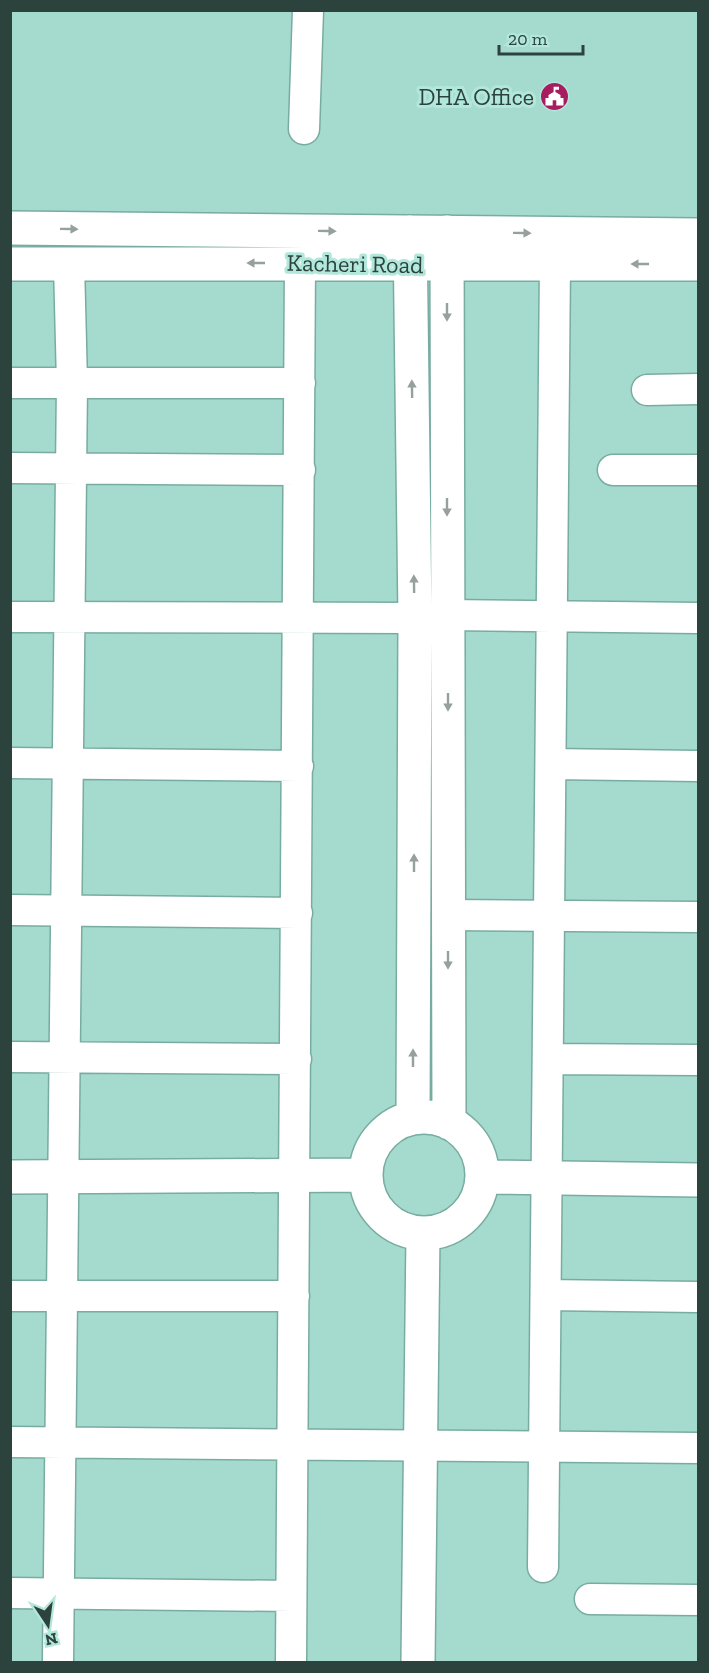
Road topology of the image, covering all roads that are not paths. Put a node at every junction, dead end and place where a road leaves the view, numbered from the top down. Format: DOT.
graph roads {
  1 [pos="308,10"];
  2 [pos="304,129"];
  3 [pos="10,228"];
  4 [pos="447,232"];
  5 [pos="699,235"];
  6 [pos="410,248"];
  7 [pos="300,263"];
  8 [pos="555,263"];
  9 [pos="10,264"];
  10 [pos="69,264"];
  11 [pos="699,264"];
  12 [pos="447,265"];
  13 [pos="10,383"];
  14 [pos="72,383"];
  15 [pos="300,383"];
  16 [pos="699,389"];
  17 [pos="647,390"];
  18 [pos="10,468"];
  19 [pos="70,469"];
  20 [pos="300,470"];
  21 [pos="613,470"];
  22 [pos="699,470"];
  23 [pos="448,615"];
  24 [pos="552,616"];
  25 [pos="10,617"];
  26 [pos="69,617"];
  27 [pos="299,618"];
  28 [pos="415,618"];
  29 [pos="699,618"];
  30 [pos="10,763"];
  31 [pos="68,764"];
  32 [pos="551,765"];
  33 [pos="298,766"];
  34 [pos="699,766"];
  35 [pos="10,910"];
  36 [pos="66,911"];
  37 [pos="297,913"];
  38 [pos="448,915"];
  39 [pos="550,916"];
  40 [pos="699,917"];
  41 [pos="10,1057"];
  42 [pos="65,1058"];
  43 [pos="296,1059"];
  44 [pos="548,1059"];
  45 [pos="699,1060"];
  46 [pos="413,1116"];
  47 [pos="449,1123"];
  48 [pos="295,1174"];
  49 [pos="365,1175"];
  50 [pos="10,1177"];
  51 [pos="63,1177"];
  52 [pos="484,1177"];
  53 [pos="547,1177"];
  54 [pos="699,1180"];
  55 [pos="423,1234"];
  56 [pos="546,1295"];
  57 [pos="10,1296"];
  58 [pos="62,1296"];
  59 [pos="294,1296"];
  60 [pos="699,1297"];
  61 [pos="10,1442"];
  62 [pos="61,1442"];
  63 [pos="292,1445"];
  64 [pos="420,1446"];
  65 [pos="544,1447"];
  66 [pos="699,1448"];
  67 [pos="543,1567"];
  68 [pos="10,1593"];
  69 [pos="59,1594"];
  70 [pos="291,1596"];
  71 [pos="590,1599"];
  72 [pos="699,1600"];
  73 [pos="58,1662"];
  74 [pos="291,1662"];
  75 [pos="418,1662"];
  1 -- 2 [label="street"];
  3 -- 6 [label="street, Kacheri Road, one-way"];
  4 -- 5 [label="street, Kacheri Road, one-way"];
  4 -- 6 [label="street, Kacheri Road"];
  4 -- 12 [label="street"];
  6 -- 7 [label="street, Kacheri Road"];
  6 -- 12 [label="street, Kacheri Road"];
  28 -- 6 [label="street, one-way"];
  7 -- 10 [label="street, Kacheri Road, one-way"];
  7 -- 15 [label="street"];
  11 -- 8 [label="street, Kacheri Road, one-way"];
  8 -- 12 [label="street, Kacheri Road"];
  8 -- 24 [label="street"];
  9 -- 10 [label="street, Kacheri Road"];
  10 -- 14 [label="street"];
  12 -- 23 [label="street, one-way"];
  13 -- 14 [label="street"];
  14 -- 15 [label="street"];
  14 -- 19 [label="street"];
  15 -- 20 [label="street"];
  16 -- 17 [label="street"];
  18 -- 19 [label="street"];
  19 -- 20 [label="street"];
  19 -- 26 [label="street"];
  20 -- 27 [label="street"];
  21 -- 22 [label="street"];
  23 -- 24 [label="street"];
  23 -- 38 [label="street, one-way"];
  24 -- 29 [label="street"];
  24 -- 32 [label="street"];
  25 -- 26 [label="street"];
  26 -- 27 [label="street"];
  26 -- 31 [label="street"];
  27 -- 28 [label="street"];
  27 -- 33 [label="street"];
  46 -- 28 [label="street, one-way"];
  30 -- 31 [label="street"];
  31 -- 33 [label="street"];
  31 -- 36 [label="street"];
  32 -- 34 [label="street"];
  32 -- 39 [label="street"];
  33 -- 37 [label="street"];
  35 -- 36 [label="street"];
  36 -- 37 [label="street"];
  36 -- 42 [label="street"];
  37 -- 43 [label="street"];
  38 -- 39 [label="street"];
  38 -- 47 [label="street, one-way"];
  39 -- 40 [label="street"];
  39 -- 44 [label="street"];
  41 -- 42 [label="street"];
  42 -- 43 [label="street"];
  42 -- 51 [label="street"];
  43 -- 48 [label="street"];
  44 -- 45 [label="street"];
  44 -- 53 [label="street"];
  46 -- 47 [label="street"];
  46 -- 49 [label="street"];
  47 -- 52 [label="street"];
  48 -- 49 [label="street"];
  48 -- 51 [label="street"];
  48 -- 59 [label="street"];
  49 -- 55 [label="street"];
  50 -- 51 [label="street"];
  51 -- 58 [label="street"];
  52 -- 53 [label="street"];
  52 -- 55 [label="street"];
  53 -- 54 [label="street"];
  53 -- 56 [label="street"];
  55 -- 64 [label="street"];
  56 -- 60 [label="street"];
  56 -- 65 [label="street"];
  57 -- 58 [label="street"];
  58 -- 59 [label="street"];
  58 -- 62 [label="street"];
  59 -- 63 [label="street"];
  61 -- 62 [label="street"];
  62 -- 63 [label="street"];
  62 -- 69 [label="street"];
  63 -- 64 [label="street"];
  63 -- 70 [label="street"];
  64 -- 65 [label="street"];
  64 -- 75 [label="street"];
  65 -- 66 [label="street"];
  65 -- 67 [label="street"];
  68 -- 69 [label="street"];
  69 -- 70 [label="street"];
  69 -- 73 [label="street"];
  70 -- 74 [label="street"];
  71 -- 72 [label="street"];
}
